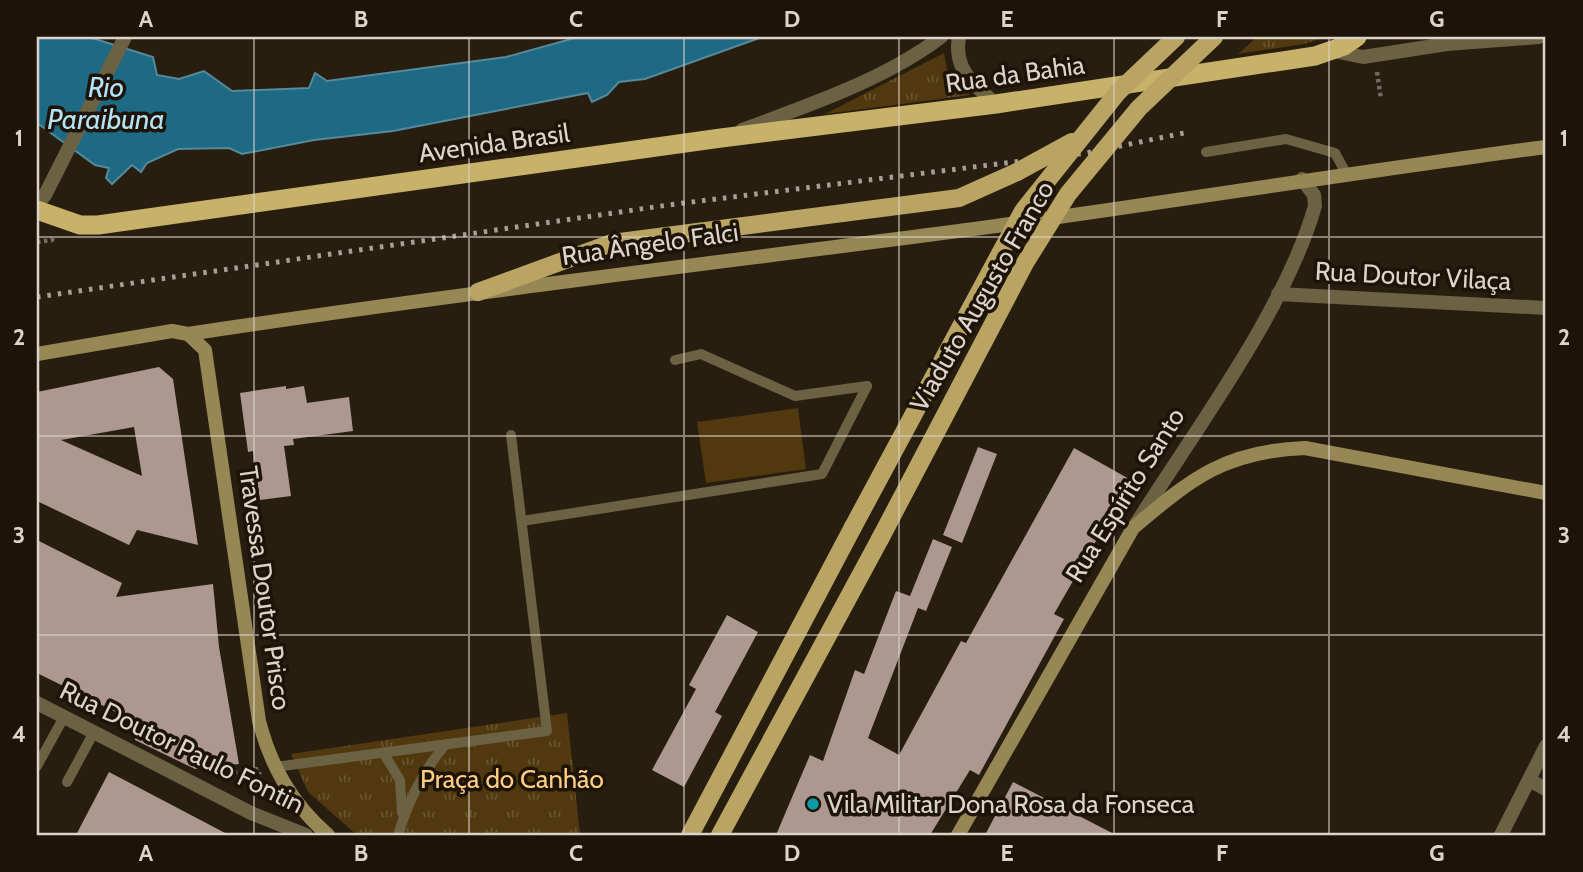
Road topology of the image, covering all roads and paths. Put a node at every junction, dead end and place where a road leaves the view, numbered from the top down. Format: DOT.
graph roads {
  1 [pos="941,37"];
  2 [pos="959,37"];
  3 [pos="1176,37"];
  4 [pos="1214,37"];
  5 [pos="1357,37"];
  6 [pos="1429,37"];
  7 [pos="1539,37"];
  8 [pos="124,39"];
  9 [pos="1447,44"];
  10 [pos="1322,53"];
  11 [pos="996,104"];
  12 [pos="721,138"];
  13 [pos="1078,138"];
  14 [pos="1546,146"];
  15 [pos="1206,152"];
  16 [pos="1346,173"];
  17 [pos="1302,179"];
  18 [pos="37,204"];
  19 [pos="37,210"];
  20 [pos="478,292"];
  21 [pos="1278,294"];
  22 [pos="1546,308"];
  23 [pos="188,334"];
  24 [pos="37,354"];
  25 [pos="675,360"];
  26 [pos="512,435"];
  27 [pos="1546,494"];
  28 [pos="522,521"];
  29 [pos="1133,528"];
  30 [pos="37,703"];
  31 [pos="64,717"];
  32 [pos="94,732"];
  33 [pos="446,744"];
  34 [pos="1546,746"];
  35 [pos="384,754"];
  36 [pos="37,766"];
  37 [pos="268,768"];
  38 [pos="182,777"];
  39 [pos="1529,780"];
  40 [pos="67,782"];
  41 [pos="1546,789"];
  42 [pos="251,813"];
  43 [pos="400,831"];
  44 [pos="306,835"];
  45 [pos="328,835"];
  46 [pos="690,835"];
  47 [pos="720,835"];
  48 [pos="958,835"];
  49 [pos="1501,835"];
  1 -- 12 [label="street, Avenida Brasil"];
  2 -- 11 [label="street"];
  3 -- 13 [label="main road, Viaduto Augusto Franco, bridge"];
  4 -- 47 [label="main road, Viaduto Augusto Franco, bridge"];
  5 -- 10 [label="highway"];
  6 -- 9 [label="street, Rua da Bahia"];
  7 -- 9 [label="street, Rua da Bahia"];
  8 -- 18 [label="street"];
  9 -- 10 [label="street, Rua da Bahia"];
  10 -- 11 [label="highway, Rua da Bahia"];
  11 -- 12 [label="highway, Rua da Bahia"];
  12 -- 19 [label="highway, Avenida Brasil"];
  13 -- 20 [label="main road, bridge"];
  13 -- 46 [label="main road, Viaduto Augusto Franco, bridge"];
  14 -- 16 [label="main road"];
  15 -- 16 [label="lane"];
  16 -- 17 [label="main road"];
  17 -- 20 [label="main road, Rua Ângelo Falci"];
  17 -- 21 [label="street, Rua Espírito Santo"];
  20 -- 23 [label="main road, Rua Ângelo Falci"];
  21 -- 22 [label="street, Rua Doutor Vilaça"];
  21 -- 29 [label="street, Rua Espírito Santo"];
  23 -- 24 [label="main road, Rua Ângelo Falci"];
  23 -- 37 [label="main road, Travessa Doutor Prisco"];
  25 -- 28 [label="lane"];
  26 -- 28 [label="lane"];
  27 -- 29 [label="main road"];
  28 -- 33 [label="lane"];
  29 -- 48 [label="main road, Rua Espírito Santo"];
  30 -- 31 [label="street, Rua Doutor Paulo Fontin"];
  31 -- 32 [label="street, Rua Doutor Paulo Fontin"];
  31 -- 36 [label="lane"];
  32 -- 38 [label="street, Rua Doutor Paulo Fontin"];
  32 -- 40 [label="lane"];
  33 -- 35 [label="lane"];
  33 -- 43 [label="lane"];
  34 -- 39 [label="street"];
  35 -- 37 [label="lane"];
  35 -- 43 [label="lane"];
  37 -- 38 [label="path"];
  37 -- 42 [label="path"];
  37 -- 45 [label="main road, Travessa Doutor Prisco"];
  38 -- 42 [label="street, Rua Doutor Paulo Fontin"];
  39 -- 41 [label="street"];
  39 -- 49 [label="street"];
  42 -- 44 [label="street, Rua Doutor Paulo Fontin"];
}
